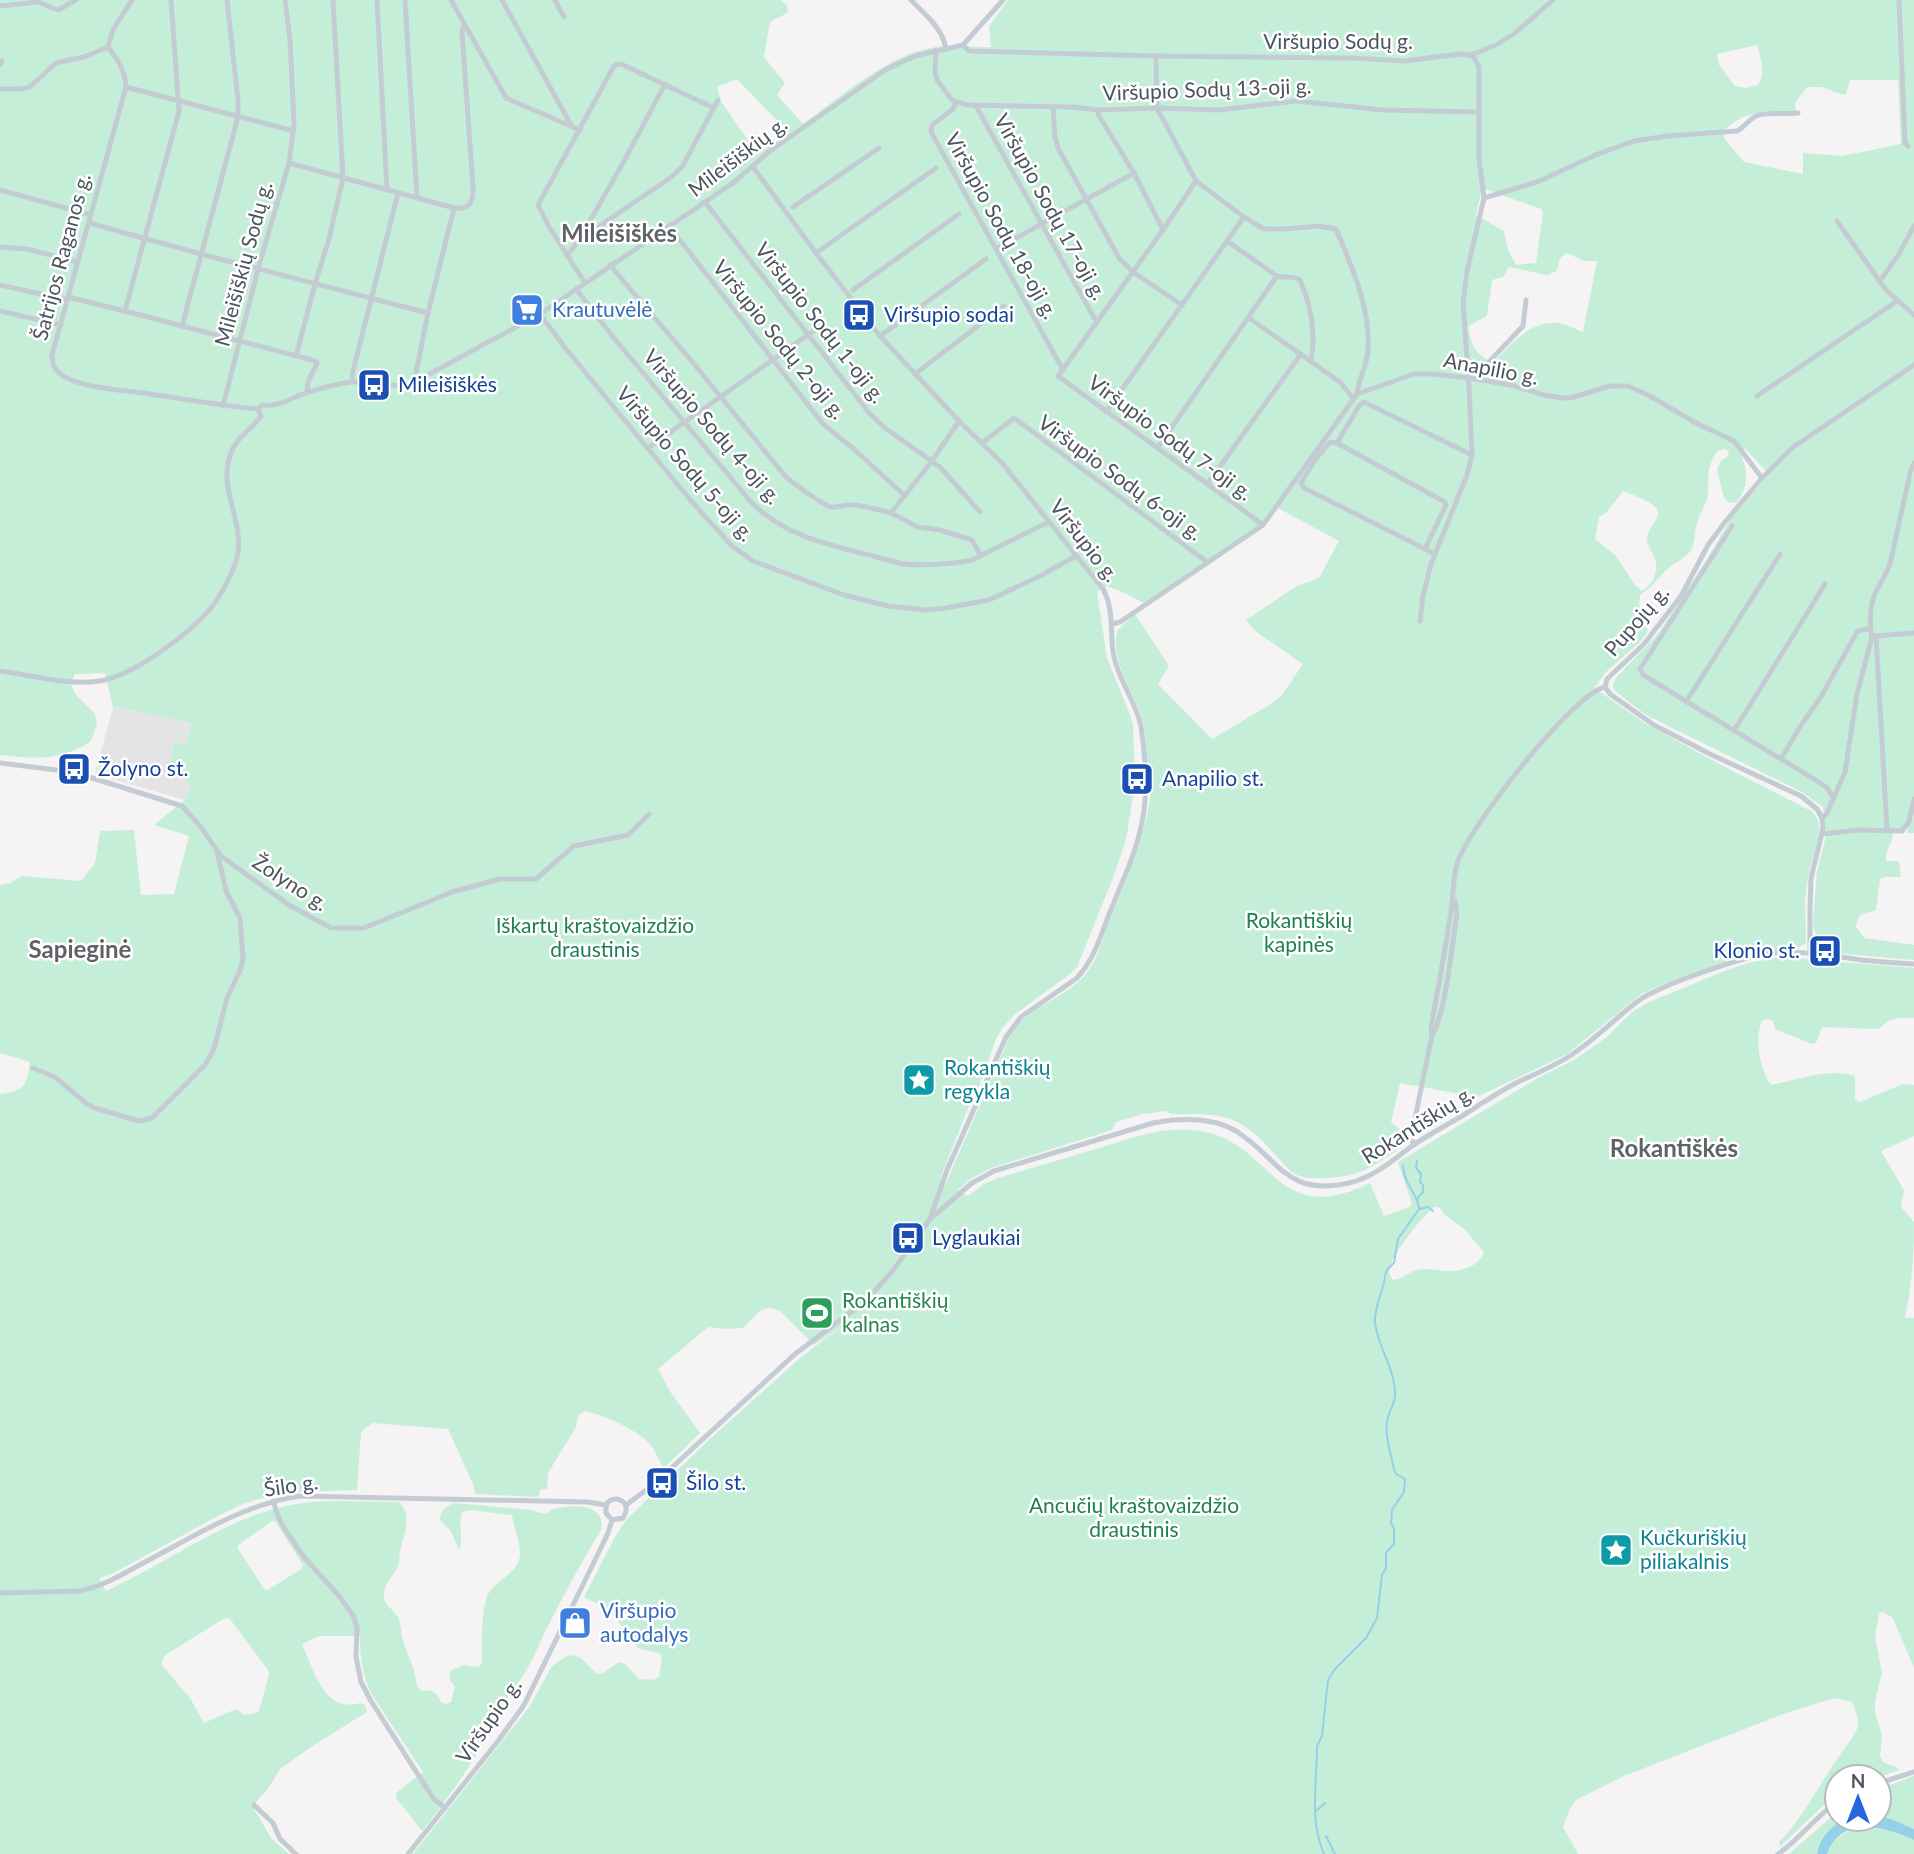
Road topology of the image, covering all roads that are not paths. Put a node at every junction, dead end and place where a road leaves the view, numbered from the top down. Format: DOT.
graph roads {
  1 [pos="76,0"];
  2 [pos="132,0"];
  3 [pos="171,0"];
  4 [pos="227,0"];
  5 [pos="285,0"];
  6 [pos="333,0"];
  7 [pos="377,0"];
  8 [pos="405,0"];
  9 [pos="451,0"];
  10 [pos="502,0"];
  11 [pos="555,0"];
  12 [pos="911,0"];
  13 [pos="1003,0"];
  14 [pos="1553,0"];
  15 [pos="1899,0"];
  16 [pos="0,6"];
  17 [pos="564,17"];
  18 [pos="464,26"];
  19 [pos="963,45"];
  20 [pos="108,47"];
  21 [pos="946,49"];
  22 [pos="936,50"];
  23 [pos="1471,55"];
  24 [pos="1156,56"];
  25 [pos="665,84"];
  26 [pos="126,87"];
  27 [pos="0,89"];
  28 [pos="718,100"];
  29 [pos="179,102"];
  30 [pos="956,103"];
  31 [pos="976,106"];
  32 [pos="714,108"];
  33 [pos="1053,108"];
  34 [pos="1157,108"];
  35 [pos="1098,110"];
  36 [pos="1478,112"];
  37 [pos="1797,113"];
  38 [pos="238,117"];
  39 [pos="571,125"];
  40 [pos="580,130"];
  41 [pos="294,131"];
  42 [pos="1908,146"];
  43 [pos="879,148"];
  44 [pos="289,163"];
  45 [pos="753,167"];
  46 [pos="936,168"];
  47 [pos="1134,173"];
  48 [pos="342,177"];
  49 [pos="1196,181"];
  50 [pos="0,190"];
  51 [pos="387,190"];
  52 [pos="398,193"];
  53 [pos="416,197"];
  54 [pos="1484,198"];
  55 [pos="1087,199"];
  56 [pos="705,202"];
  57 [pos="793,207"];
  58 [pos="454,208"];
  59 [pos="959,214"];
  60 [pos="91,215"];
  61 [pos="1244,217"];
  62 [pos="1837,221"];
  63 [pos="89,223"];
  64 [pos="1041,224"];
  65 [pos="668,226"];
  66 [pos="1914,226"];
  67 [pos="1163,230"];
  68 [pos="144,238"];
  69 [pos="579,240"];
  70 [pos="1227,241"];
  71 [pos="0,247"];
  72 [pos="996,249"];
  73 [pos="816,253"];
  74 [pos="201,254"];
  75 [pos="567,256"];
  76 [pos="986,259"];
  77 [pos="78,262"];
  78 [pos="610,265"];
  79 [pos="258,269"];
  80 [pos="1133,272"];
  81 [pos="1276,276"];
  82 [pos="1881,281"];
  83 [pos="585,282"];
  84 [pos="315,284"];
  85 [pos="0,285"];
  86 [pos="576,289"];
  87 [pos="853,290"];
  88 [pos="68,298"];
  89 [pos="372,299"];
  90 [pos="1526,300"];
  91 [pos="1897,301"];
  92 [pos="1182,305"];
  93 [pos="1004,306"];
  94 [pos="0,311"];
  95 [pos="125,311"];
  96 [pos="428,313"];
  97 [pos="540,314"];
  98 [pos="1914,315"];
  99 [pos="1248,318"];
  100 [pos="1097,323"];
  101 [pos="61,325"];
  102 [pos="822,325"];
  103 [pos="182,326"];
  104 [pos="809,335"];
  105 [pos="880,337"];
  106 [pos="239,342"];
  107 [pos="1301,355"];
  108 [pos="296,356"];
  109 [pos="774,359"];
  110 [pos="1311,361"];
  111 [pos="1914,365"];
  112 [pos="1063,370"];
  113 [pos="915,374"];
  114 [pos="1468,374"];
  115 [pos="352,382"];
  116 [pos="414,383"];
  117 [pos="307,392"];
  118 [pos="719,396"];
  119 [pos="1355,396"];
  120 [pos="1757,396"];
  121 [pos="223,406"];
  122 [pos="269,411"];
  123 [pos="259,412"];
  124 [pos="1106,412"];
  125 [pos="684,421"];
  126 [pos="959,421"];
  127 [pos="1334,426"];
  128 [pos="1344,434"];
  129 [pos="982,443"];
  130 [pos="1337,443"];
  131 [pos="1158,447"];
  132 [pos="648,448"];
  133 [pos="1472,455"];
  134 [pos="932,461"];
  135 [pos="1914,463"];
  136 [pos="1762,478"];
  137 [pos="1208,483"];
  138 [pos="904,495"];
  139 [pos="980,512"];
  140 [pos="891,513"];
  141 [pos="1049,522"];
  142 [pos="1262,525"];
  143 [pos="1732,526"];
  144 [pos="1425,549"];
  145 [pos="1434,554"];
  146 [pos="1780,554"];
  147 [pos="981,556"];
  148 [pos="1076,556"];
  149 [pos="1208,562"];
  150 [pos="1825,584"];
  151 [pos="1420,621"];
  152 [pos="1112,624"];
  153 [pos="1870,629"];
  154 [pos="1914,633"];
  155 [pos="1874,636"];
  156 [pos="0,671"];
  157 [pos="1605,687"];
  158 [pos="1686,702"];
  159 [pos="1734,731"];
  160 [pos="1781,759"];
  161 [pos="0,763"];
  162 [pos="1833,797"];
  163 [pos="1914,799"];
  164 [pos="649,814"];
  165 [pos="1822,818"];
  166 [pos="1887,830"];
  167 [pos="1822,834"];
  168 [pos="217,851"];
  169 [pos="1810,953"];
  170 [pos="1914,964"];
  171 [pos="33,1068"];
  172 [pos="1414,1145"];
  173 [pos="930,1219"];
  174 [pos="914,1241"];
  175 [pos="273,1501"];
  176 [pos="606,1505"];
  177 [pos="626,1505"];
  178 [pos="612,1520"];
  179 [pos="0,1592"];
  180 [pos="1914,1772"];
  181 [pos="1893,1779"];
  182 [pos="254,1805"];
  183 [pos="445,1808"];
  184 [pos="1823,1812"];
  185 [pos="296,1854"];
  186 [pos="408,1854"];
  187 [pos="1778,1854"];
  1 -- 16 [label="street"];
  2 -- 20 [label="street"];
  3 -- 29 [label="street"];
  4 -- 38 [label="street"];
  5 -- 41 [label="street"];
  6 -- 48 [label="street"];
  7 -- 51 [label="street"];
  8 -- 53 [label="street"];
  9 -- 18 [label="street"];
  10 -- 39 [label="street"];
  11 -- 17 [label="street"];
  12 -- 21 [label="street"];
  13 -- 19 [label="street"];
  14 -- 23 [label="street"];
  15 -- 42 [label="street"];
  18 -- 39 [label="street"];
  18 -- 58 [label="street"];
  19 -- 21 [label="street, Mileišiškių g."];
  19 -- 24 [label="street, Viršupio Sodų g."];
  20 -- 26 [label="street"];
  20 -- 27 [label="street"];
  21 -- 22 [label="street, Mileišiškių g."];
  22 -- 30 [label="street"];
  22 -- 45 [label="street, Mileišiškių g."];
  23 -- 24 [label="street, Viršupio Sodų g."];
  23 -- 36 [label="street"];
  24 -- 34 [label="street"];
  25 -- 32 [label="street"];
  25 -- 40 [label="street"];
  25 -- 69 [label="street"];
  26 -- 29 [label="street"];
  26 -- 60 [label="street, Šatrijos Raganos g."];
  28 -- 32 [label="street"];
  29 -- 38 [label="street"];
  29 -- 68 [label="street"];
  30 -- 31 [label="street, Viršupio Sodų 13-oji g."];
  30 -- 72 [label="street, Viršupio Sodų 18-oji g."];
  31 -- 33 [label="street, Viršupio Sodų 13-oji g."];
  31 -- 64 [label="street, Viršupio Sodų 17-oji g."];
  32 -- 69 [label="street"];
  33 -- 35 [label="street, Viršupio Sodų 13-oji g."];
  33 -- 55 [label="street"];
  34 -- 35 [label="street, Viršupio Sodų 13-oji g."];
  34 -- 36 [label="street, Viršupio Sodų 13-oji g."];
  34 -- 49 [label="street"];
  35 -- 47 [label="street"];
  36 -- 54 [label="street"];
  37 -- 54 [label="street"];
  38 -- 41 [label="street"];
  38 -- 74 [label="street"];
  39 -- 40 [label="street"];
  40 -- 75 [label="street"];
  41 -- 44 [label="street"];
  43 -- 57 [label="street"];
  44 -- 48 [label="street, Mileišiškių Sodų g."];
  44 -- 79 [label="street, Mileišiškių Sodų g."];
  45 -- 56 [label="street, Mileišiškių g."];
  45 -- 73 [label="street, Viršupio g."];
  46 -- 73 [label="street"];
  47 -- 55 [label="street"];
  47 -- 67 [label="street"];
  48 -- 51 [label="street, Mileišiškių Sodų g."];
  48 -- 84 [label="street"];
  49 -- 61 [label="street"];
  49 -- 67 [label="street"];
  50 -- 60 [label="street"];
  51 -- 52 [label="street, Mileišiškių Sodų g."];
  52 -- 53 [label="street, Mileišiškių Sodų g."];
  52 -- 89 [label="street"];
  53 -- 58 [label="street, Mileišiškių Sodų g."];
  54 -- 114 [label="street"];
  55 -- 64 [label="street"];
  55 -- 80 [label="street"];
  56 -- 65 [label="street, Mileišiškių g."];
  56 -- 104 [label="street, Viršupio Sodų 1-oji g."];
  58 -- 96 [label="street"];
  59 -- 87 [label="street"];
  60 -- 63 [label="street, Šatrijos Raganos g."];
  61 -- 70 [label="street"];
  61 -- 119 [label="street"];
  62 -- 82 [label="street"];
  63 -- 68 [label="street"];
  63 -- 77 [label="street, Šatrijos Raganos g."];
  64 -- 72 [label="street"];
  64 -- 100 [label="street, Viršupio Sodų 17-oji g."];
  65 -- 78 [label="street, Mileišiškių g."];
  65 -- 109 [label="street, Viršupio Sodų 2-oji g."];
  66 -- 82 [label="street"];
  67 -- 80 [label="street"];
  68 -- 74 [label="street"];
  68 -- 95 [label="street"];
  69 -- 75 [label="street"];
  70 -- 81 [label="street"];
  70 -- 92 [label="street"];
  71 -- 77 [label="street"];
  72 -- 112 [label="street, Viršupio Sodų 18-oji g."];
  73 -- 105 [label="street, Viršupio g."];
  74 -- 79 [label="street"];
  74 -- 103 [label="street"];
  75 -- 83 [label="street"];
  76 -- 105 [label="street"];
  77 -- 88 [label="street, Šatrijos Raganos g."];
  78 -- 83 [label="street, Mileišiškių g."];
  78 -- 118 [label="street"];
  79 -- 84 [label="street"];
  79 -- 106 [label="street, Mileišiškių Sodų g."];
  80 -- 92 [label="street"];
  80 -- 100 [label="street"];
  81 -- 99 [label="street"];
  81 -- 110 [label="street"];
  82 -- 91 [label="street"];
  83 -- 86 [label="street, Mileišiškių g."];
  84 -- 89 [label="street"];
  84 -- 108 [label="street"];
  85 -- 88 [label="street"];
  86 -- 97 [label="street, Mileišiškių g."];
  86 -- 125 [label="street, Viršupio Sodų 4-oji g."];
  88 -- 95 [label="street"];
  88 -- 101 [label="street, Šatrijos Raganos g."];
  89 -- 96 [label="street"];
  89 -- 115 [label="street"];
  90 -- 114 [label="street"];
  91 -- 98 [label="street"];
  91 -- 120 [label="street"];
  92 -- 124 [label="street"];
  93 -- 113 [label="street"];
  94 -- 101 [label="street"];
  95 -- 103 [label="street"];
  96 -- 116 [label="street"];
  97 -- 116 [label="street, Mileišiškių g."];
  97 -- 132 [label="street, Viršupio Sodų 5-oji g."];
  99 -- 107 [label="street"];
  99 -- 131 [label="street"];
  100 -- 112 [label="street"];
  101 -- 121 [label="street, Šatrijos Raganos g."];
  102 -- 104 [label="street"];
  103 -- 106 [label="street"];
  104 -- 109 [label="street"];
  104 -- 134 [label="street, Viršupio Sodų 1-oji g."];
  105 -- 113 [label="street, Viršupio g."];
  106 -- 108 [label="street"];
  106 -- 121 [label="street, Mileišiškių Sodų g."];
  107 -- 110 [label="street"];
  107 -- 137 [label="street"];
  108 -- 117 [label="street"];
  109 -- 118 [label="street"];
  109 -- 138 [label="street, Viršupio Sodų 2-oji g."];
  110 -- 119 [label="street"];
  111 -- 136 [label="street, Pupojų g."];
  112 -- 124 [label="street, Viršupio Sodų 7-oji g."];
  113 -- 126 [label="street, Viršupio g."];
  114 -- 119 [label="street, Anapilio g."];
  114 -- 133 [label="street"];
  114 -- 136 [label="street, Anapilio g."];
  115 -- 116 [label="street, Mileišiškių g."];
  115 -- 117 [label="street, Mileišiškių g."];
  117 -- 122 [label="street, Mileišiškių g."];
  118 -- 125 [label="street"];
  118 -- 140 [label="street"];
  119 -- 127 [label="street"];
  121 -- 123 [label="street, Šatrijos Raganos g."];
  122 -- 123 [label="street"];
  122 -- 123 [label="street"];
  123 -- 156 [label="street"];
  124 -- 131 [label="street, Viršupio Sodų 7-oji g."];
  125 -- 132 [label="street"];
  125 -- 147 [label="street, Viršupio Sodų 4-oji g."];
  126 -- 129 [label="street, Viršupio g."];
  126 -- 134 [label="street"];
  127 -- 128 [label="street"];
  127 -- 142 [label="street"];
  128 -- 130 [label="street"];
  128 -- 133 [label="street"];
  129 -- 141 [label="street, Viršupio g."];
  129 -- 149 [label="street, Viršupio Sodų 6-oji g."];
  130 -- 144 [label="street"];
  130 -- 144 [label="street"];
  131 -- 137 [label="street, Viršupio Sodų 7-oji g."];
  132 -- 148 [label="street, Viršupio Sodų 5-oji g."];
  133 -- 145 [label="street"];
  134 -- 138 [label="street"];
  134 -- 139 [label="street, Viršupio Sodų 1-oji g."];
  135 -- 153 [label="street"];
  136 -- 157 [label="street, Pupojų g."];
  137 -- 142 [label="street, Viršupio Sodų 7-oji g."];
  138 -- 140 [label="street"];
  140 -- 147 [label="street"];
  141 -- 147 [label="street, Viršupio Sodų 4-oji g."];
  141 -- 148 [label="street, Viršupio g."];
  142 -- 149 [label="street"];
  143 -- 158 [label="street"];
  144 -- 145 [label="street"];
  145 -- 151 [label="street"];
  146 -- 158 [label="street"];
  148 -- 152 [label="street, Viršupio g."];
  149 -- 152 [label="street"];
  150 -- 159 [label="street"];
  152 -- 173 [label="street, Viršupio g."];
  153 -- 155 [label="street"];
  153 -- 160 [label="street"];
  154 -- 155 [label="street"];
  155 -- 162 [label="street"];
  155 -- 166 [label="street"];
  157 -- 165 [label="street, Pupojų g."];
  157 -- 172 [label="street"];
  158 -- 159 [label="street"];
  159 -- 160 [label="street"];
  160 -- 162 [label="street"];
  161 -- 168 [label="street, Žolyno g."];
  162 -- 165 [label="street"];
  163 -- 166 [label="street"];
  164 -- 168 [label="street, Žolyno g."];
  165 -- 167 [label="street"];
  166 -- 167 [label="street"];
  167 -- 169 [label="street"];
  168 -- 171 [label="street"];
  169 -- 170 [label="street, Rokantiškių g."];
  169 -- 172 [label="street, Rokantiškių g."];
  172 -- 173 [label="street, Rokantiškių g."];
  173 -- 174 [label="street, Rokantiškių g."];
  174 -- 177 [label="street, Viršupio g."];
  175 -- 176 [label="street, Šilo g."];
  175 -- 179 [label="street, Šilo g."];
  175 -- 183 [label="street"];
  176 -- 177 [label="street"];
  176 -- 178 [label="street"];
  177 -- 178 [label="street, Viršupio g."];
  178 -- 183 [label="street, Viršupio g."];
  180 -- 181 [label="street"];
  182 -- 185 [label="street"];
  183 -- 186 [label="street, Viršupio g."];
  184 -- 187 [label="street"];
}
